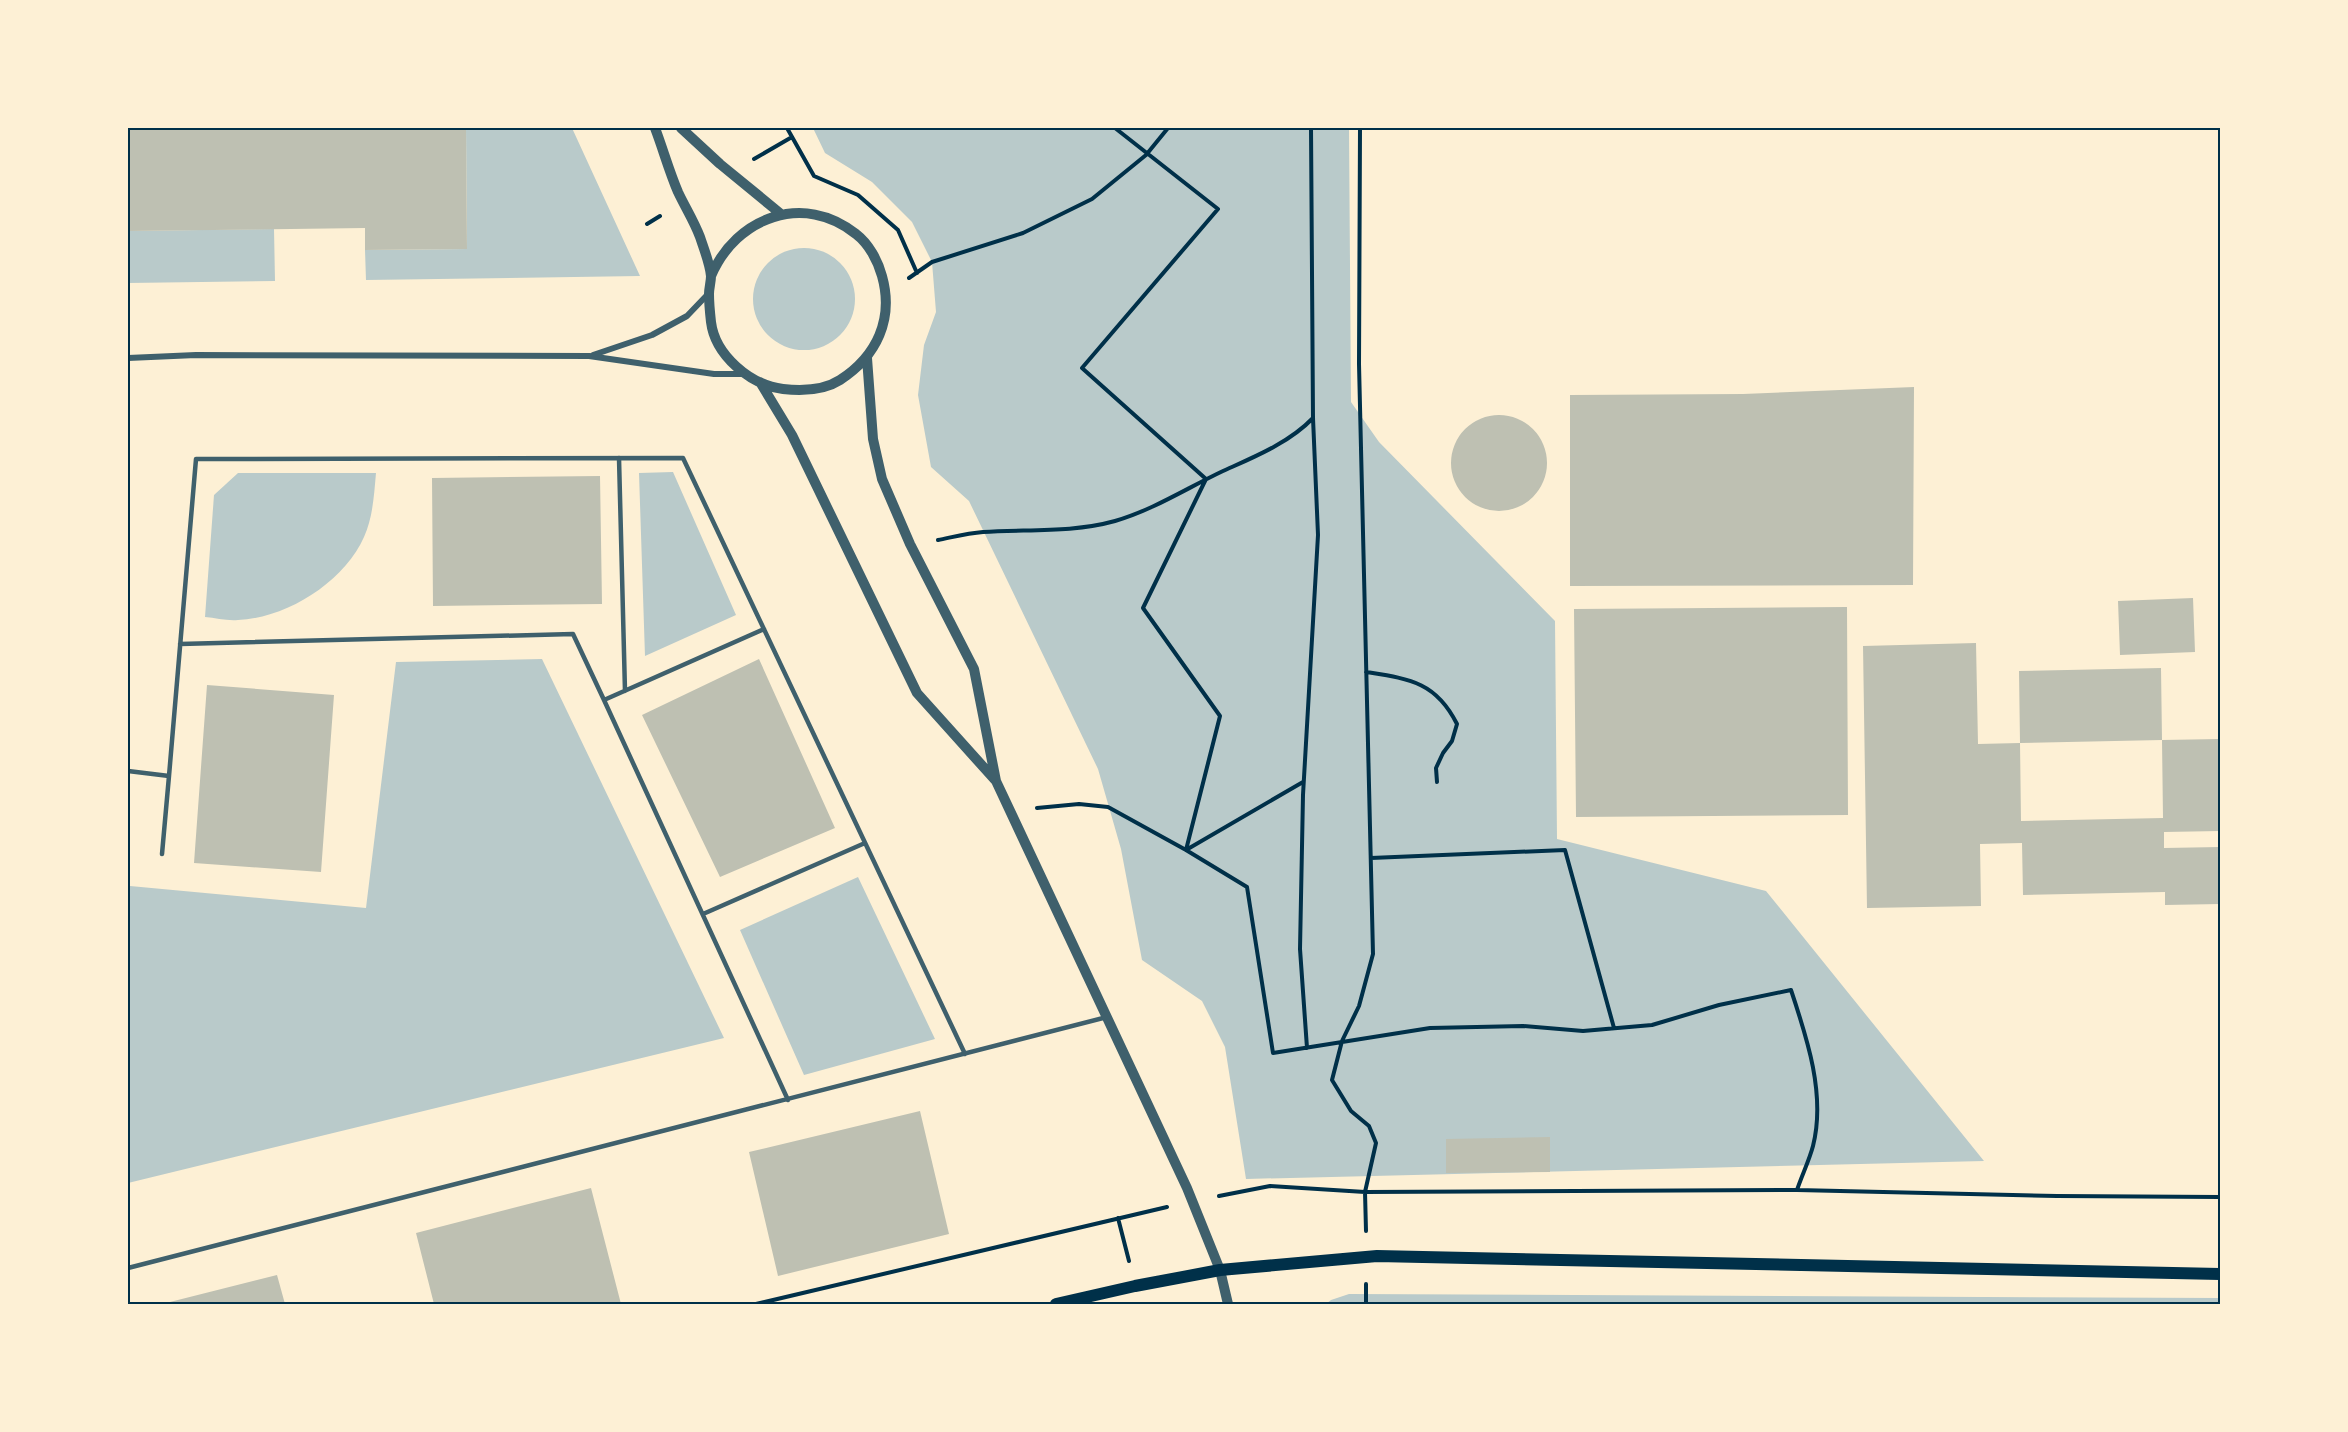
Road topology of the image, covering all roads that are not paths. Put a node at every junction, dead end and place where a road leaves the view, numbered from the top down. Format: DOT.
graph roads {
  1 [pos="655,128"];
  2 [pos="681,128"];
  3 [pos="781,214"];
  4 [pos="711,276"];
  5 [pos="709,293"];
  6 [pos="589,356"];
  7 [pos="128,358"];
  8 [pos="867,358"];
  9 [pos="744,374"];
  10 [pos="760,382"];
  11 [pos="620,458"];
  12 [pos="764,628"];
  13 [pos="180,644"];
  14 [pos="625,692"];
  15 [pos="604,700"];
  16 [pos="128,771"];
  17 [pos="169,776"];
  18 [pos="996,782"];
  19 [pos="865,843"];
  20 [pos="162,854"];
  21 [pos="703,914"];
  22 [pos="1108,1017"];
  23 [pos="965,1053"];
  24 [pos="788,1100"];
  25 [pos="128,1268"];
  26 [pos="1220,1270"];
  27 [pos="2220,1274"];
  28 [pos="1056,1305"];
  29 [pos="1228,1305"];
  1 -- 4 [label="street"];
  2 -- 3 [label="street"];
  3 -- 4 [label="street"];
  3 -- 8 [label="street"];
  4 -- 5 [label="street"];
  5 -- 6 [label="street"];
  5 -- 9 [label="street"];
  6 -- 7 [label="street"];
  6 -- 9 [label="street"];
  8 -- 10 [label="street"];
  8 -- 18 [label="street"];
  9 -- 10 [label="street"];
  10 -- 18 [label="street"];
  11 -- 12 [label="lane"];
  11 -- 13 [label="lane"];
  11 -- 14 [label="lane"];
  12 -- 14 [label="lane"];
  12 -- 19 [label="lane"];
  13 -- 15 [label="lane"];
  13 -- 17 [label="lane"];
  14 -- 15 [label="lane"];
  15 -- 21 [label="lane"];
  16 -- 17 [label="lane"];
  17 -- 20 [label="lane"];
  18 -- 22 [label="street"];
  19 -- 21 [label="lane"];
  19 -- 23 [label="lane"];
  21 -- 24 [label="lane"];
  22 -- 23 [label="lane"];
  22 -- 26 [label="street"];
  23 -- 24 [label="lane"];
  24 -- 25 [label="lane"];
  26 -- 27 [label="main road"];
  26 -- 28 [label="main road"];
  26 -- 29 [label="street"];
}
